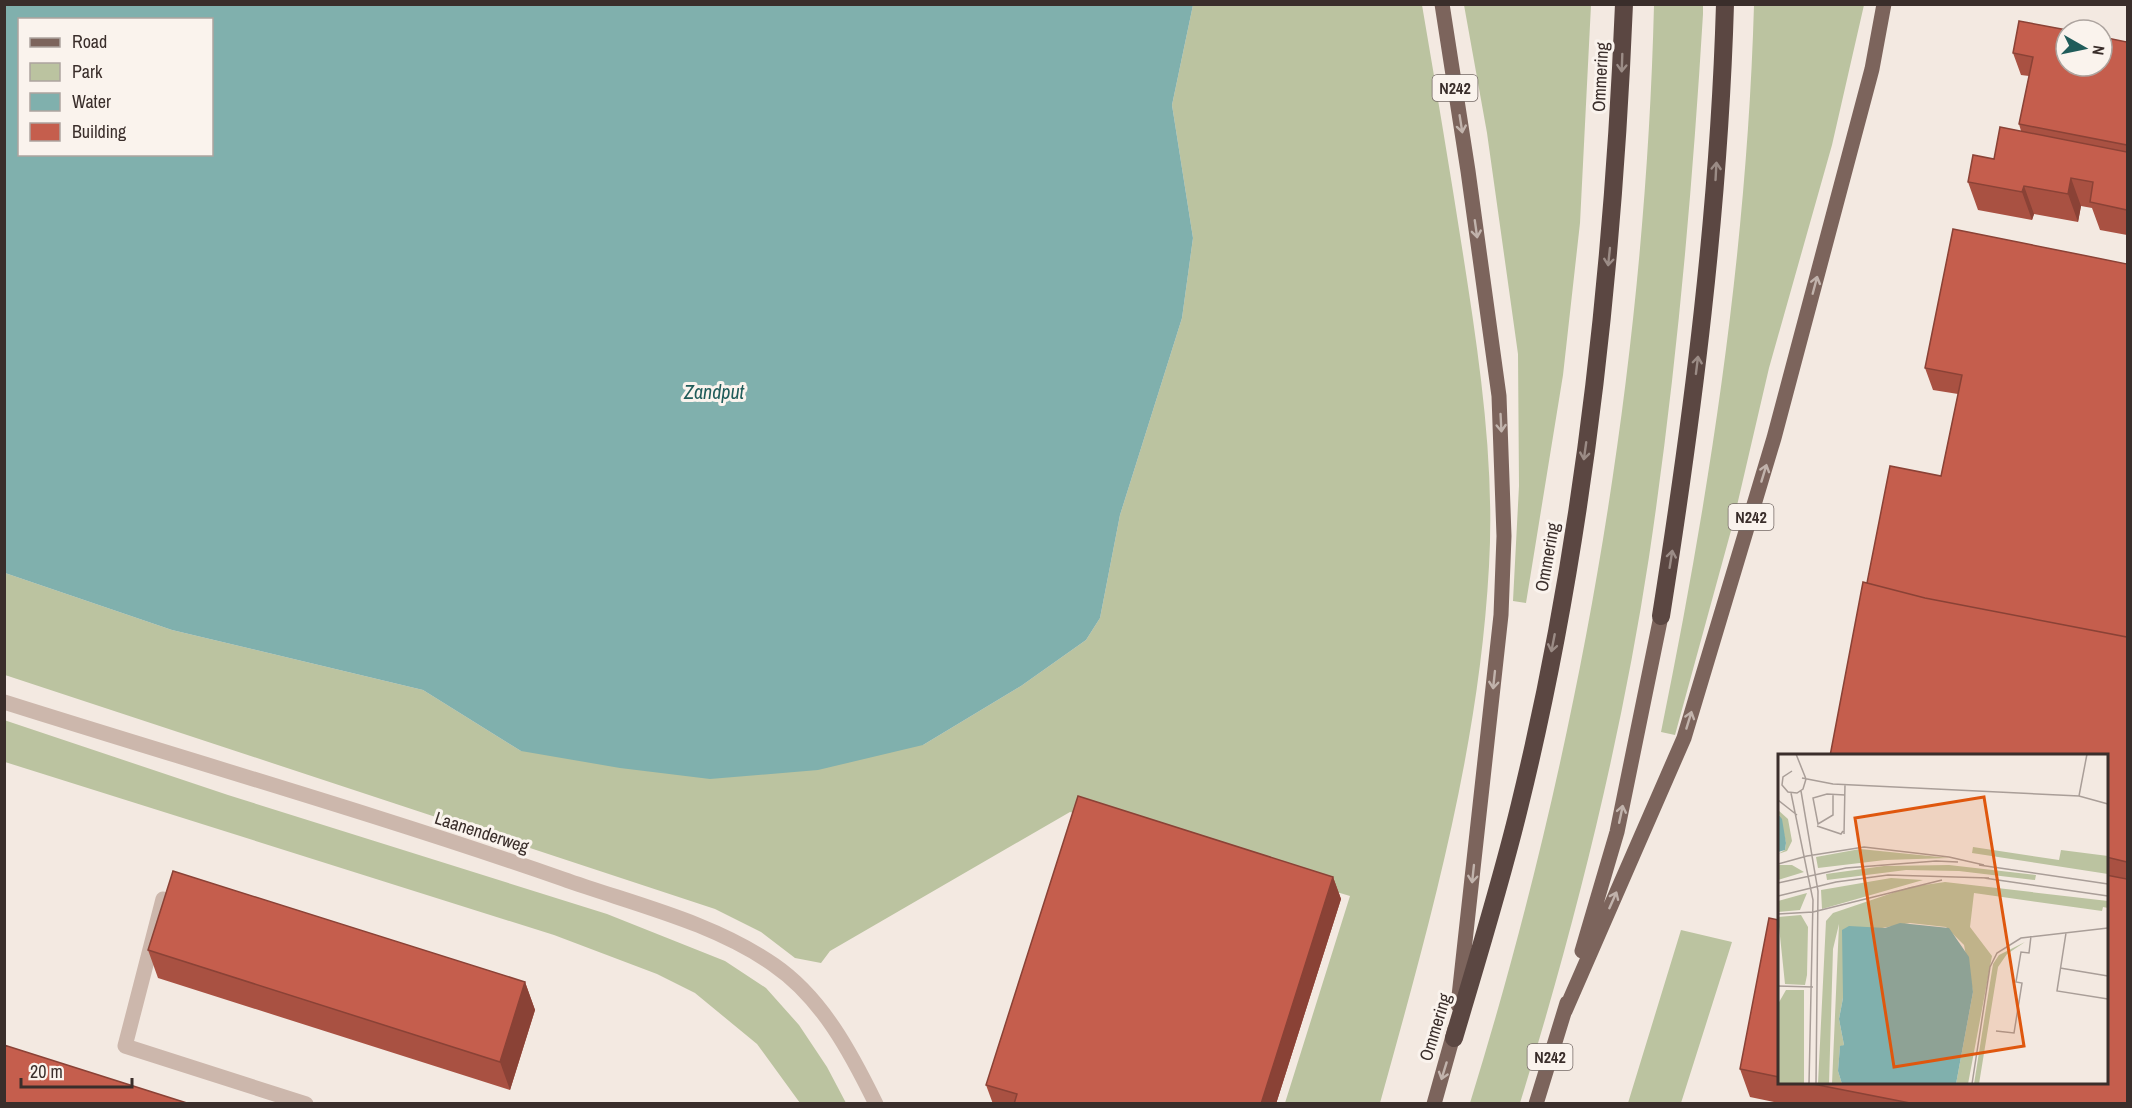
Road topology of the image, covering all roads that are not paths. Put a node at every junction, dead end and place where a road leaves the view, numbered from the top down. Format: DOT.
graph roads {
  1 [pos="1442,4"];
  2 [pos="1624,4"];
  3 [pos="1725,4"];
  4 [pos="1884,4"];
  5 [pos="1661,616"];
  6 [pos="4,702"];
  7 [pos="163,899"];
  8 [pos="1565,1011"];
  9 [pos="1454,1038"];
  10 [pos="306,1104"];
  11 [pos="876,1104"];
  12 [pos="1434,1104"];
  13 [pos="1536,1104"];
  1 -- 9 [label="main road, N242, one-way"];
  2 -- 9 [label="highway, Ommering / N242, one-way"];
  5 -- 3 [label="highway, N242, one-way"];
  8 -- 4 [label="main road, N242, one-way"];
  8 -- 5 [label="main road, N242, one-way"];
  6 -- 11 [label="street, Laanenderweg"];
  7 -- 10 [label="street"];
  8 -- 13 [label="main road, N242"];
  9 -- 12 [label="main road, Ommering / N242, one-way"];
}
